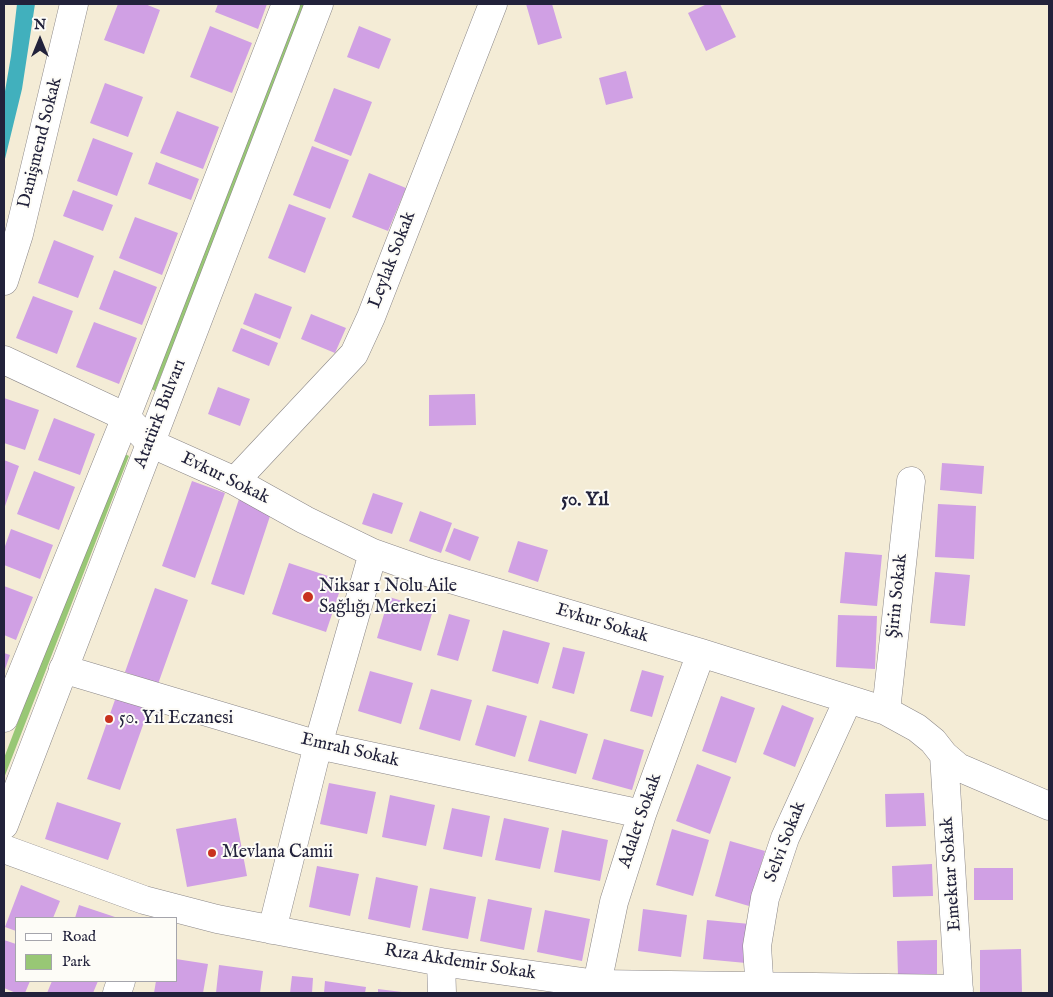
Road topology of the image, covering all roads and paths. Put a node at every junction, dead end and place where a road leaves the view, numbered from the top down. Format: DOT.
graph roads {
  1 [pos="74,4"];
  2 [pos="286,4"];
  3 [pos="320,4"];
  4 [pos="494,4"];
  5 [pos="4,281"];
  6 [pos="4,360"];
  7 [pos="126,417"];
  8 [pos="150,443"];
  9 [pos="235,481"];
  10 [pos="911,481"];
  11 [pos="373,553"];
  12 [pos="701,653"];
  13 [pos="63,668"];
  14 [pos="848,700"];
  15 [pos="886,711"];
  16 [pos="4,718"];
  17 [pos="318,745"];
  18 [pos="944,755"];
  19 [pos="1049,806"];
  20 [pos="642,814"];
  21 [pos="4,824"];
  22 [pos="4,849"];
  23 [pos="141,909"];
  24 [pos="272,930"];
  25 [pos="441,962"];
  26 [pos="598,989"];
  27 [pos="760,990"];
  28 [pos="959,991"];
  29 [pos="442,993"];
  1 -- 5 [label="street, Danişmend Sokak"];
  2 -- 7 [label="street, Atatürk Bulvarı"];
  3 -- 8 [label="street, Atatürk Bulvarı"];
  4 -- 9 [label="street, Leylak Sokak"];
  6 -- 7 [label="street"];
  7 -- 8 [label="street"];
  7 -- 16 [label="street, Atatürk Bulvarı"];
  8 -- 9 [label="street, Evkur Sokak"];
  8 -- 13 [label="street, Atatürk Bulvarı"];
  9 -- 11 [label="street, Evkur Sokak"];
  10 -- 15 [label="street, Şirin Sokak"];
  11 -- 12 [label="street, Evkur Sokak"];
  11 -- 17 [label="street"];
  12 -- 14 [label="street, Evkur Sokak"];
  12 -- 20 [label="street, Adalet Sokak"];
  13 -- 17 [label="street, Emrah Sokak"];
  13 -- 21 [label="street, Atatürk Bulvarı"];
  14 -- 15 [label="street, Evkur Sokak"];
  14 -- 27 [label="street, Selvi Sokak"];
  15 -- 18 [label="street, Evkur Sokak"];
  17 -- 20 [label="street, Emrah Sokak"];
  17 -- 24 [label="street"];
  18 -- 19 [label="street, Evkur Sokak"];
  18 -- 28 [label="street, Emektar Sokak"];
  20 -- 26 [label="street, Adalet Sokak"];
  22 -- 23 [label="street, Rıza Akdemir Sokak"];
  23 -- 24 [label="street, Rıza Akdemir Sokak"];
  24 -- 25 [label="street, Rıza Akdemir Sokak"];
  25 -- 26 [label="street, Rıza Akdemir Sokak"];
  25 -- 29 [label="street"];
  26 -- 27 [label="street, Rıza Akdemir Sokak"];
  27 -- 28 [label="street, Rıza Akdemir Sokak"];
}
